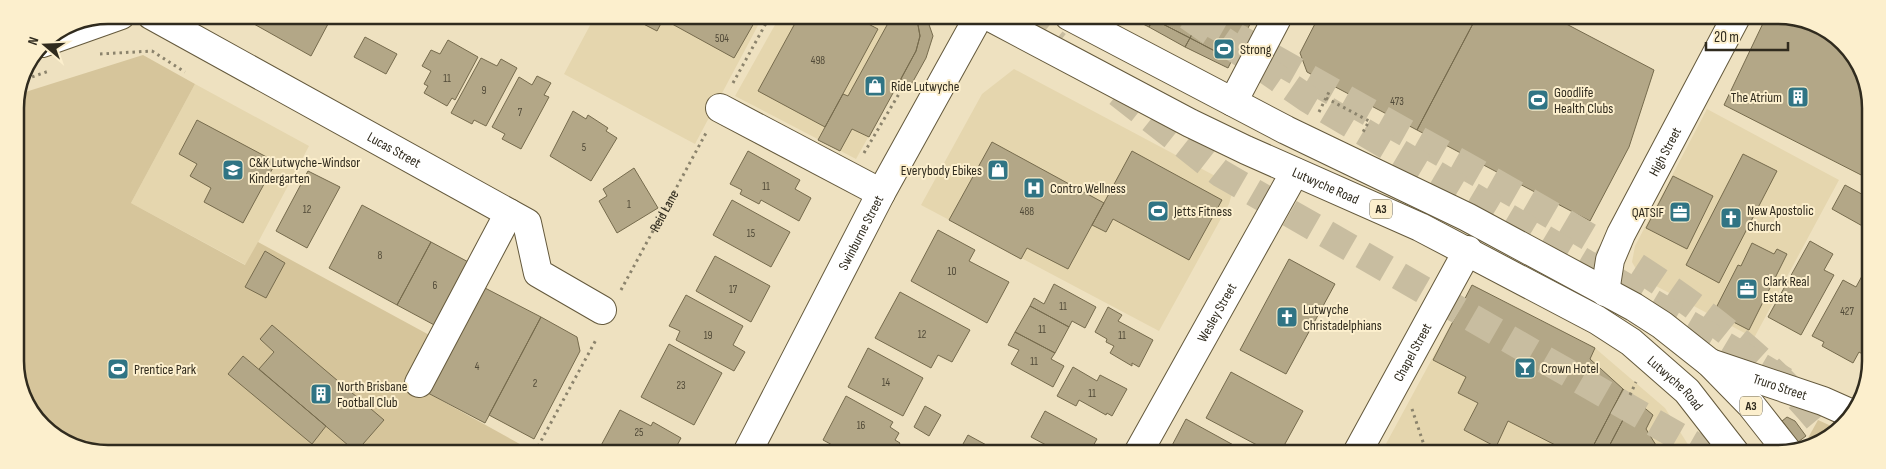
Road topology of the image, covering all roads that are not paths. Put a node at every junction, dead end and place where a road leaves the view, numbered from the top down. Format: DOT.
graph roads {
  1 [pos="167,24"];
  2 [pos="975,24"];
  3 [pos="1003,24"];
  4 [pos="1083,24"];
  5 [pos="1274,24"];
  6 [pos="1732,24"];
  7 [pos="92,25"];
  8 [pos="71,33"];
  9 [pos="1233,102"];
  10 [pos="720,108"];
  11 [pos="1295,172"];
  12 [pos="881,193"];
  13 [pos="509,213"];
  14 [pos="1468,250"];
  15 [pos="1605,292"];
  16 [pos="601,322"];
  17 [pos="1710,363"];
  18 [pos="419,383"];
  19 [pos="1846,410"];
  20 [pos="751,445"];
  21 [pos="1142,445"];
  22 [pos="1361,445"];
  23 [pos="1729,445"];
  24 [pos="1782,445"];
  1 -- 13 [label="main road, Lucas Street"];
  2 -- 12 [label="main road, Swinburne Street"];
  3 -- 11 [label="main road, Lutwyche Road / A3"];
  4 -- 9 [label="main road, A3"];
  5 -- 9 [label="main road"];
  6 -- 15 [label="main road, High Street"];
  7 -- 8 [label="main road"];
  9 -- 15 [label="main road, A3"];
  10 -- 12 [label="main road"];
  11 -- 14 [label="main road, Lutwyche Road / A3"];
  11 -- 21 [label="main road, Wesley Street"];
  12 -- 20 [label="main road, Swinburne Street"];
  13 -- 16 [label="main road, Lucas Street"];
  13 -- 18 [label="main road"];
  14 -- 22 [label="main road, Chapel Street"];
  14 -- 23 [label="main road, Lutwyche Road / A3"];
  15 -- 17 [label="main road, A3"];
  17 -- 19 [label="main road, Truro Street"];
  17 -- 24 [label="main road, A3"];
}
